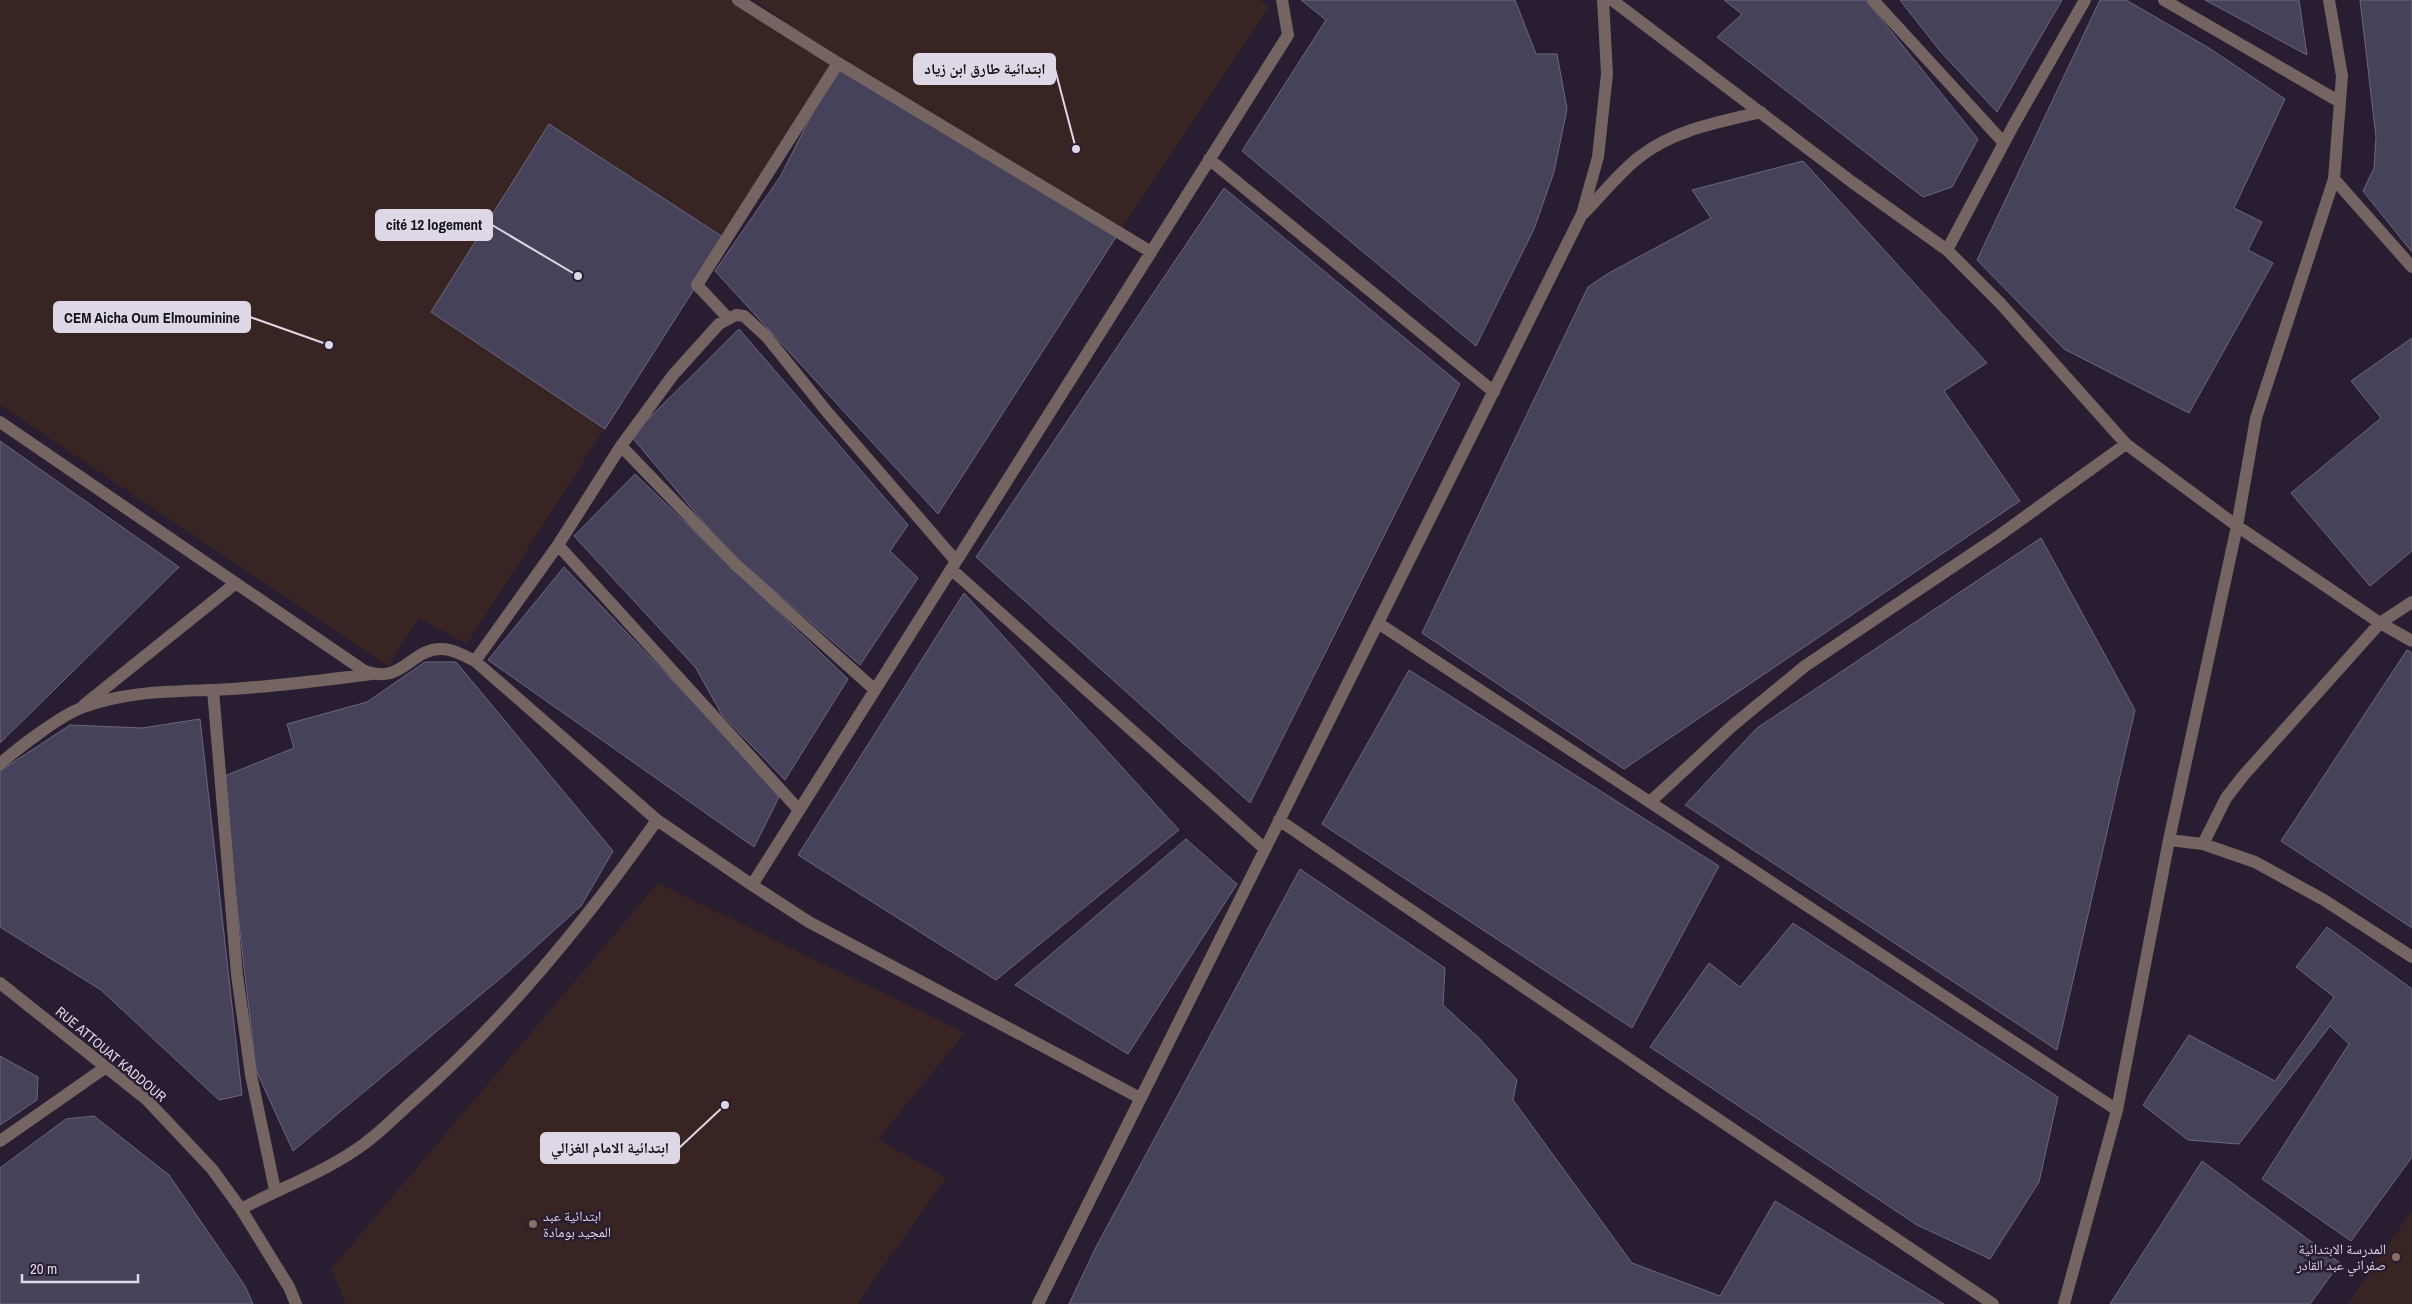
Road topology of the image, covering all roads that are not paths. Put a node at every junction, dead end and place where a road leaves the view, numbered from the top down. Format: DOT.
graph roads {
  1 [pos="738,0"];
  2 [pos="1282,0"];
  3 [pos="1603,0"];
  4 [pos="1612,0"];
  5 [pos="1873,0"];
  6 [pos="2085,0"];
  7 [pos="2164,0"];
  8 [pos="2329,0"];
  9 [pos="838,63"];
  10 [pos="2340,102"];
  11 [pos="1761,112"];
  12 [pos="2004,143"];
  13 [pos="1209,159"];
  14 [pos="2334,179"];
  15 [pos="1582,214"];
  16 [pos="1947,250"];
  17 [pos="1151,252"];
  18 [pos="2412,267"];
  19 [pos="728,318"];
  20 [pos="1494,392"];
  21 [pos="0,422"];
  22 [pos="2126,444"];
  23 [pos="621,446"];
  24 [pos="2237,526"];
  25 [pos="558,546"];
  26 [pos="953,565"];
  27 [pos="236,583"];
  28 [pos="2412,602"];
  29 [pos="1378,623"];
  30 [pos="2380,623"];
  31 [pos="2412,641"];
  32 [pos="475,661"];
  33 [pos="372,674"];
  34 [pos="213,690"];
  35 [pos="875,690"];
  36 [pos="80,708"];
  37 [pos="0,764"];
  38 [pos="1650,802"];
  39 [pos="800,810"];
  40 [pos="657,820"];
  41 [pos="1280,820"];
  42 [pos="2169,840"];
  43 [pos="2203,844"];
  44 [pos="1265,849"];
  45 [pos="752,885"];
  46 [pos="2412,957"];
  47 [pos="0,983"];
  48 [pos="106,1067"];
  49 [pos="1140,1098"];
  50 [pos="2117,1110"];
  51 [pos="0,1141"];
  52 [pos="275,1190"];
  53 [pos="241,1210"];
  54 [pos="296,1304"];
  55 [pos="1038,1304"];
  56 [pos="1994,1304"];
  57 [pos="2064,1304"];
  1 -- 9 [label="street"];
  2 -- 13 [label="street"];
  3 -- 15 [label="street"];
  4 -- 11 [label="street"];
  5 -- 12 [label="street"];
  6 -- 12 [label="street"];
  7 -- 10 [label="street"];
  8 -- 10 [label="street"];
  9 -- 17 [label="street"];
  9 -- 19 [label="street"];
  10 -- 14 [label="street"];
  11 -- 15 [label="street"];
  11 -- 16 [label="street"];
  12 -- 16 [label="street"];
  13 -- 17 [label="street"];
  13 -- 20 [label="street"];
  14 -- 18 [label="street"];
  14 -- 24 [label="street"];
  15 -- 20 [label="street"];
  16 -- 22 [label="street"];
  17 -- 26 [label="street"];
  19 -- 23 [label="street"];
  19 -- 26 [label="street"];
  20 -- 29 [label="street"];
  21 -- 27 [label="street"];
  22 -- 24 [label="street"];
  22 -- 38 [label="street"];
  23 -- 25 [label="street"];
  23 -- 35 [label="street"];
  24 -- 30 [label="street"];
  24 -- 42 [label="street"];
  25 -- 32 [label="street"];
  25 -- 39 [label="street"];
  26 -- 35 [label="street"];
  26 -- 44 [label="street"];
  27 -- 33 [label="street"];
  27 -- 36 [label="street"];
  28 -- 30 [label="street"];
  29 -- 38 [label="street"];
  29 -- 41 [label="street"];
  30 -- 31 [label="street"];
  30 -- 43 [label="street"];
  32 -- 33 [label="street"];
  32 -- 40 [label="street"];
  33 -- 34 [label="street"];
  34 -- 36 [label="street"];
  34 -- 52 [label="street"];
  35 -- 39 [label="street"];
  36 -- 37 [label="street"];
  38 -- 50 [label="street"];
  39 -- 45 [label="street"];
  40 -- 45 [label="street"];
  40 -- 52 [label="street"];
  41 -- 44 [label="street"];
  41 -- 56 [label="street"];
  42 -- 43 [label="street"];
  42 -- 50 [label="street"];
  43 -- 46 [label="street"];
  44 -- 49 [label="street"];
  45 -- 49 [label="street"];
  47 -- 48 [label="street, RUE ATTOUAT KADDOUR"];
  48 -- 51 [label="street"];
  48 -- 53 [label="street, RUE ATTOUAT KADDOUR"];
  49 -- 55 [label="street"];
  50 -- 57 [label="street"];
  52 -- 53 [label="street"];
  53 -- 54 [label="street, RUE ATTOUAT KADDOUR"];
}
